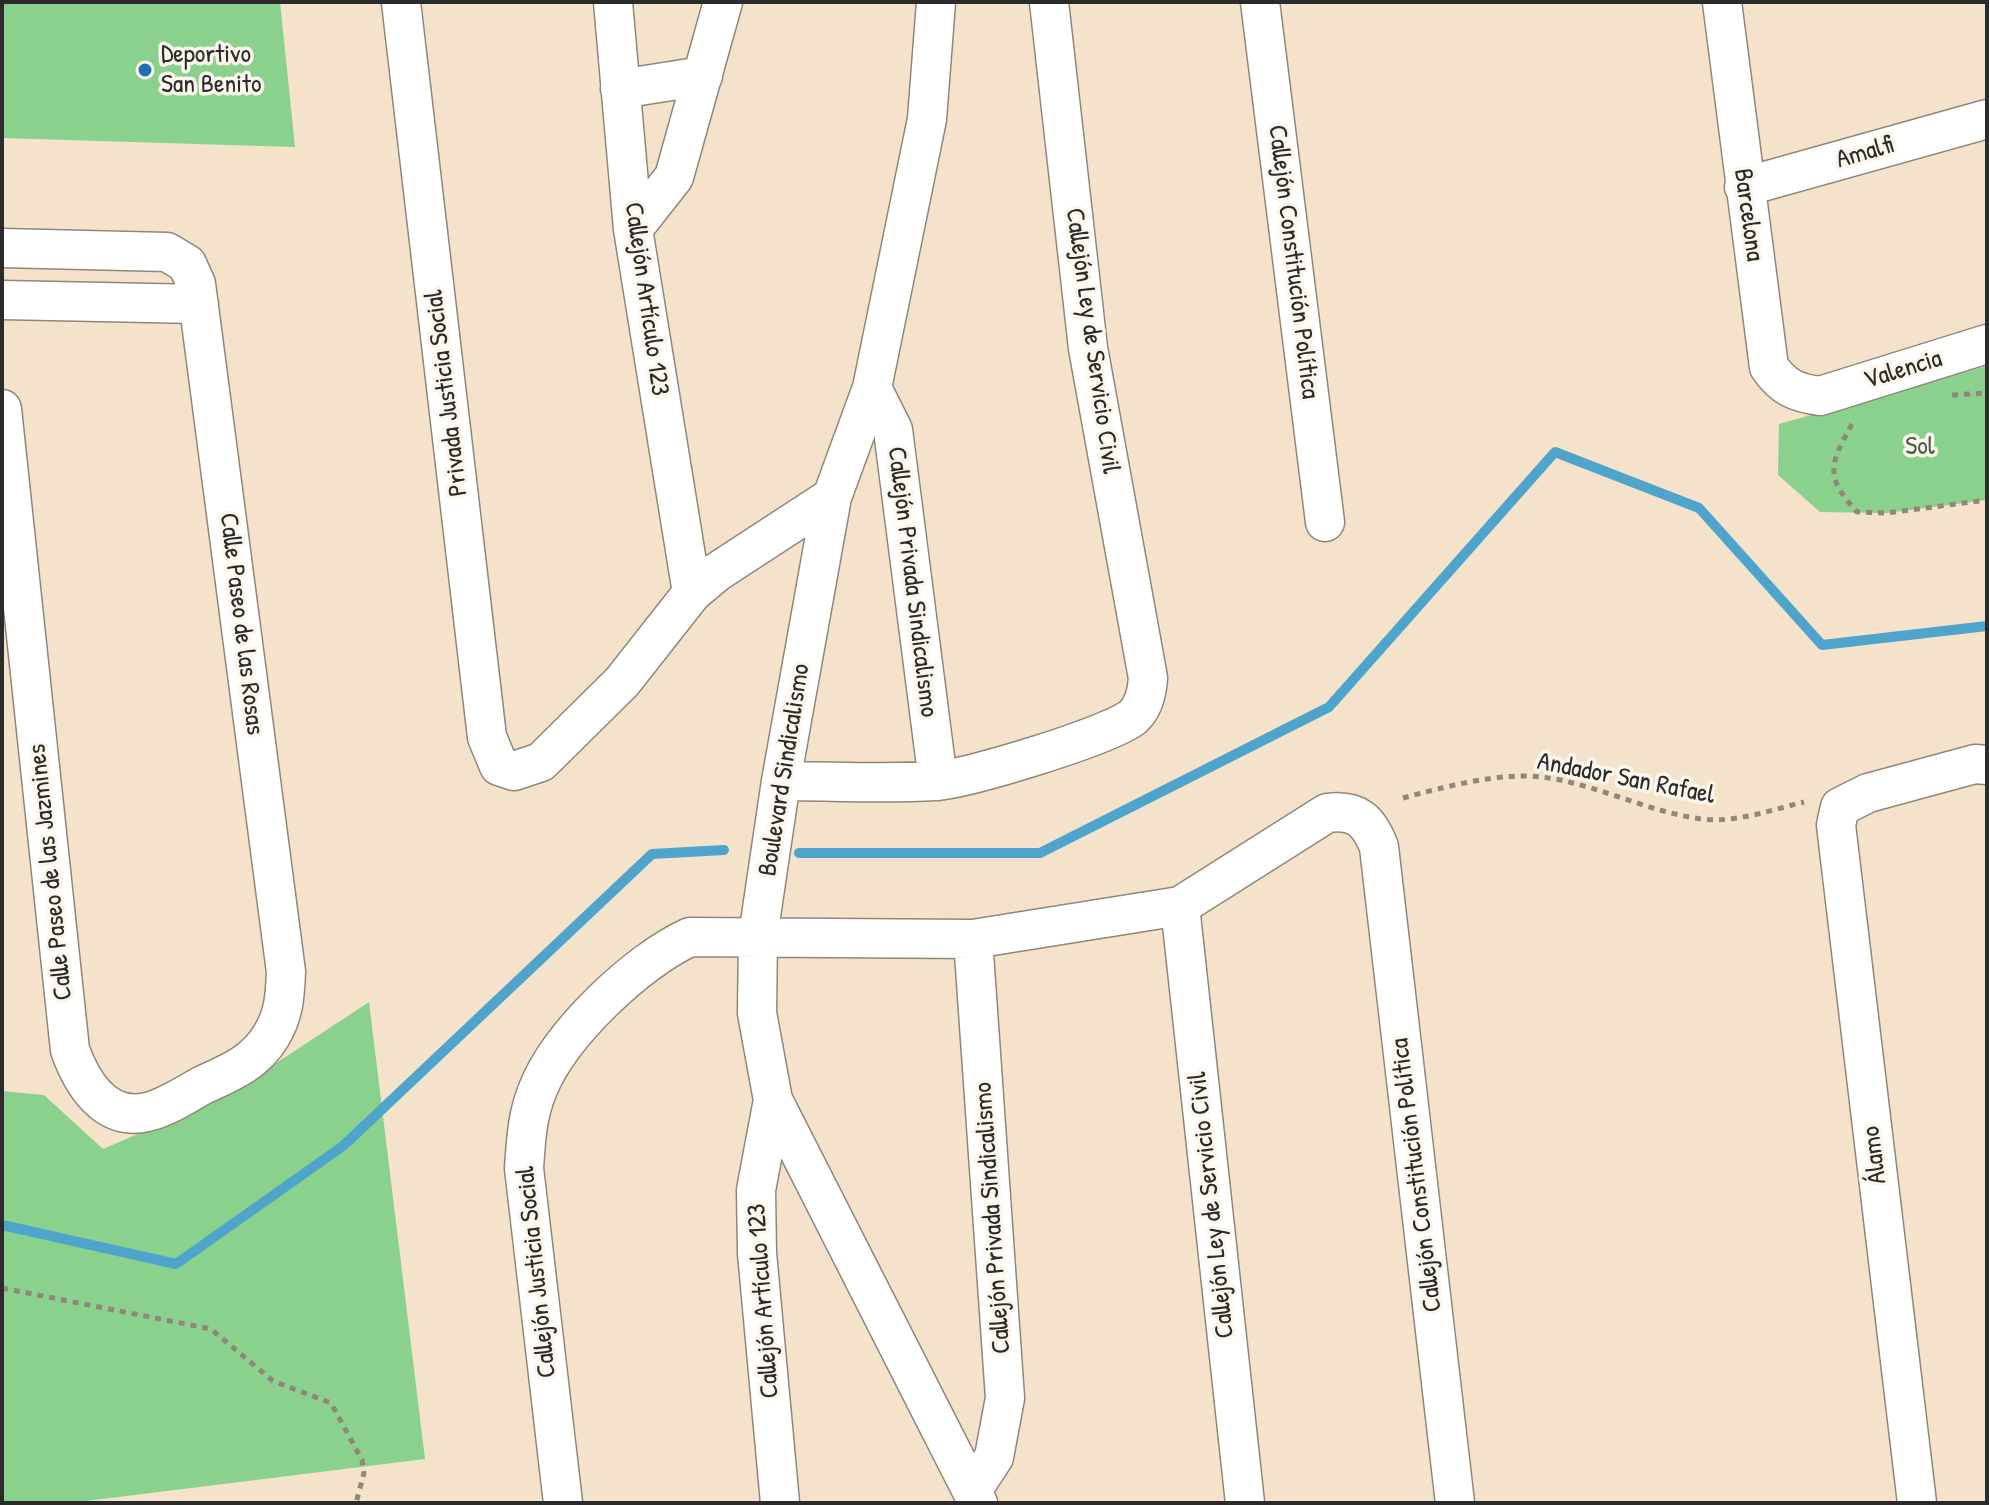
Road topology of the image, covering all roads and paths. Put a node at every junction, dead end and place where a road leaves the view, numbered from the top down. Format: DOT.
graph roads {
  1 [pos="401,2"];
  2 [pos="613,2"];
  3 [pos="723,2"];
  4 [pos="936,2"];
  5 [pos="1049,2"];
  6 [pos="1260,2"];
  7 [pos="1722,2"];
  8 [pos="703,76"];
  9 [pos="620,89"];
  10 [pos="1987,119"];
  11 [pos="1744,187"];
  12 [pos="633,229"];
  13 [pos="2,248"];
  14 [pos="2,300"];
  15 [pos="199,304"];
  16 [pos="1987,344"];
  17 [pos="872,388"];
  18 [pos="1987,393"];
  19 [pos="1820,396"];
  20 [pos="1937,398"];
  21 [pos="2,409"];
  22 [pos="1860,418"];
  23 [pos="832,497"];
  24 [pos="1987,500"];
  25 [pos="1325,522"];
  26 [pos="692,593"];
  27 [pos="1987,765"];
  28 [pos="781,781"];
  29 [pos="938,781"];
  30 [pos="1403,798"];
  31 [pos="1840,807"];
  32 [pos="1180,906"];
  33 [pos="758,936"];
  34 [pos="973,939"];
  35 [pos="284,1010"];
  36 [pos="773,1100"];
  37 [pos="2,1288"];
  38 [pos="975,1496"];
  39 [pos="356,1503"];
  40 [pos="563,1503"];
  41 [pos="780,1503"];
  42 [pos="1245,1503"];
  43 [pos="1455,1503"];
  44 [pos="1917,1503"];
  1 -- 26 [label="street, Privada Justicia Social"];
  2 -- 9 [label="street, Callejón Artículo 123"];
  3 -- 8 [label="street"];
  4 -- 17 [label="street, Boulevard Sindicalismo"];
  5 -- 29 [label="street, Callejón Ley de Servicio Civil"];
  6 -- 25 [label="street, Callejón Constitución Política"];
  7 -- 11 [label="street, Barcelona"];
  8 -- 9 [label="street"];
  8 -- 12 [label="street"];
  9 -- 12 [label="street, Callejón Artículo 123"];
  10 -- 11 [label="street, Amalfi"];
  11 -- 19 [label="street, Barcelona"];
  12 -- 26 [label="street, Callejón Artículo 123"];
  13 -- 15 [label="street, Calle Paseo de las Rosas"];
  14 -- 15 [label="street"];
  15 -- 35 [label="street, Calle Paseo de las Rosas"];
  16 -- 19 [label="street, Valencia"];
  17 -- 23 [label="street, Boulevard Sindicalismo"];
  17 -- 29 [label="street, Callejón Privada Sindicalismo"];
  18 -- 20 [label="path"];
  21 -- 35 [label="street, Calle Paseo de las Jazmines"];
  22 -- 24 [label="path"];
  23 -- 26 [label="street"];
  23 -- 28 [label="street, Boulevard Sindicalismo"];
  27 -- 31 [label="street"];
  28 -- 29 [label="street"];
  28 -- 33 [label="street, Boulevard Sindicalismo"];
  30 -- 31 [label="path, Andador San Rafael"];
  31 -- 44 [label="street, Álamo"];
  32 -- 34 [label="street, Callejón Justicia Social"];
  32 -- 42 [label="street, Callejón Ley de Servicio Civil"];
  32 -- 43 [label="street, Callejón Constitución Política"];
  33 -- 34 [label="street, Callejón Justicia Social"];
  33 -- 36 [label="street, Boulevard Sindicalismo"];
  33 -- 40 [label="street, Callejón Justicia Social"];
  34 -- 38 [label="street, Callejón Privada Sindicalismo"];
  36 -- 38 [label="street, Boulevard Sindicalismo"];
  36 -- 41 [label="street, Callejón Artículo 123"];
  37 -- 39 [label="path"];
}
